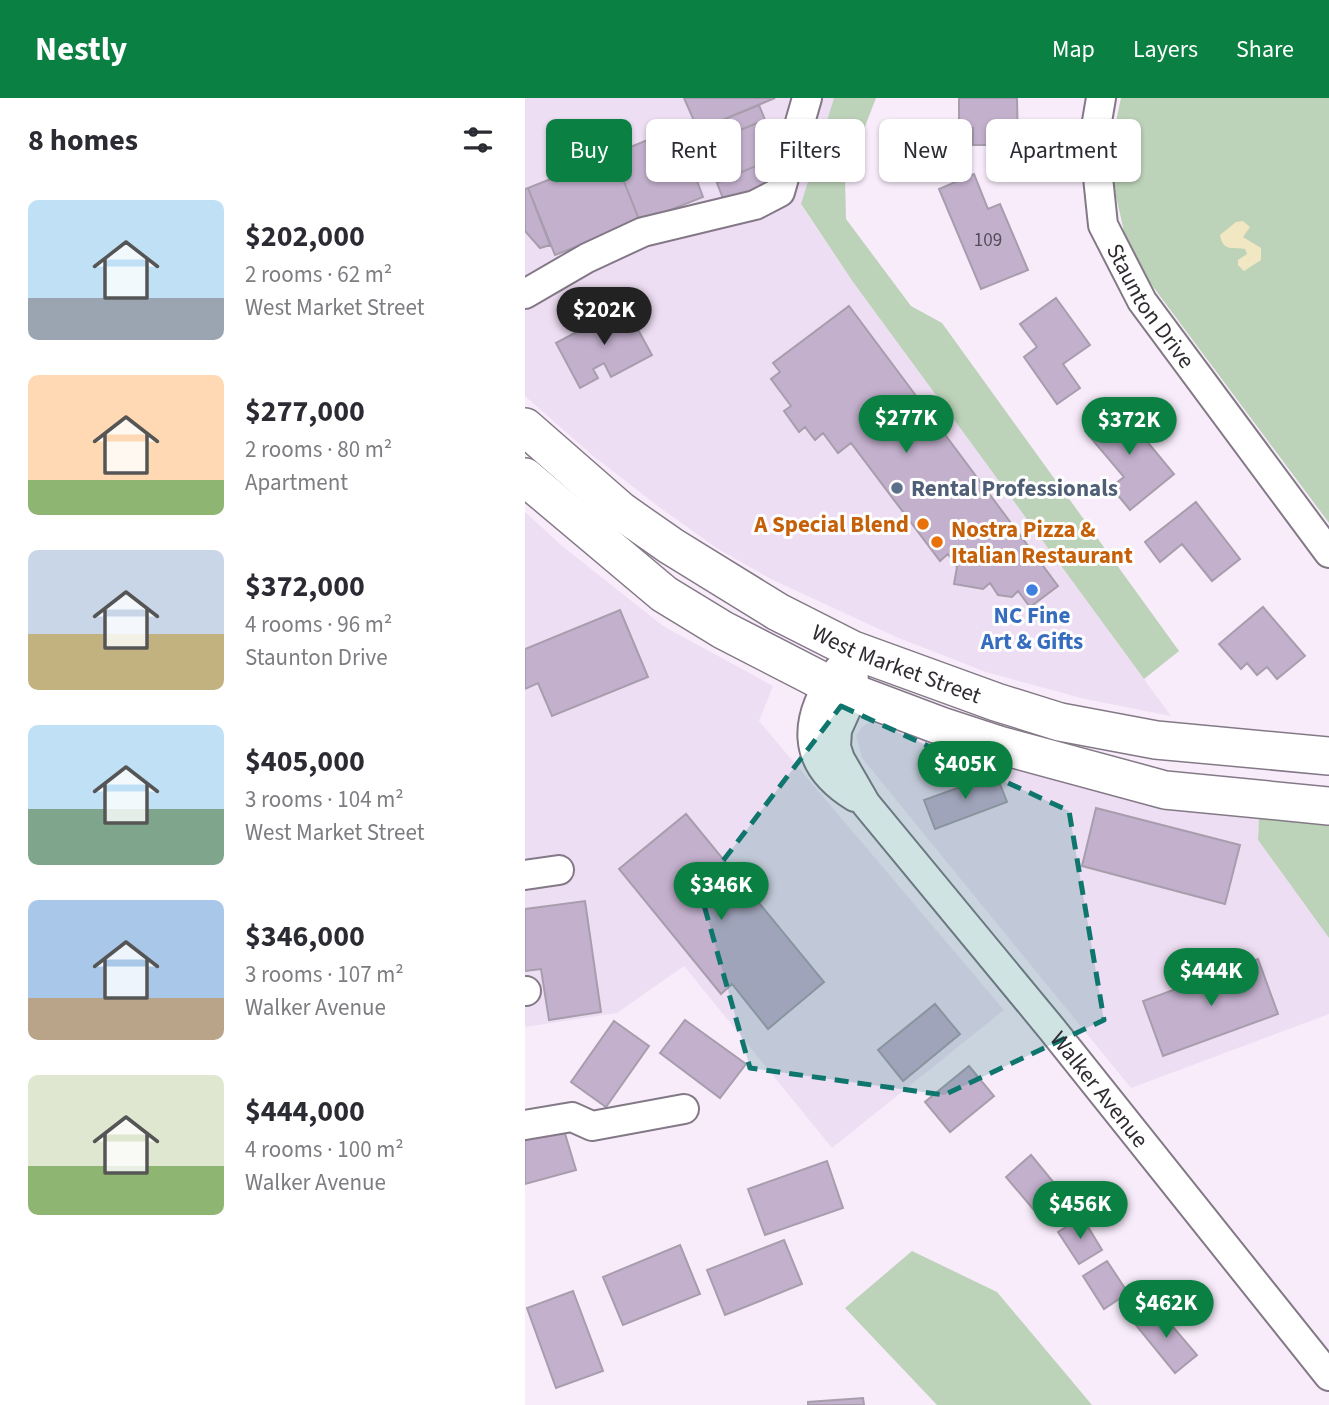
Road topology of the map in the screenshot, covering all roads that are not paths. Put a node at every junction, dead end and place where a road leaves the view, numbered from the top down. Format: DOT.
graph roads {
  1 [pos="807,98"];
  2 [pos="1101,98"];
  3 [pos="525,294"];
  4 [pos="525,427"];
  5 [pos="525,477"];
  6 [pos="621,511"];
  7 [pos="601,541"];
  8 [pos="1329,553"];
  9 [pos="853,650"];
  10 [pos="841,688"];
  11 [pos="1329,756"];
  12 [pos="1329,806"];
  13 [pos="559,870"];
  14 [pos="525,875"];
  15 [pos="684,1110"];
  16 [pos="525,1125"];
  17 [pos="1329,1376"];
  1 -- 3 [label="street"];
  2 -- 8 [label="street, Staunton Drive"];
  4 -- 6 [label="main road, West Market Street"];
  5 -- 7 [label="main road, West Market Street"];
  6 -- 7 [label="street"];
  6 -- 9 [label="main road, West Market Street"];
  7 -- 10 [label="main road, West Market Street"];
  9 -- 10 [label="street, Walker Avenue"];
  9 -- 11 [label="main road, West Market Street"];
  10 -- 12 [label="main road, West Market Street"];
  10 -- 17 [label="street, Walker Avenue"];
  13 -- 14 [label="street"];
  15 -- 16 [label="street"];
}
